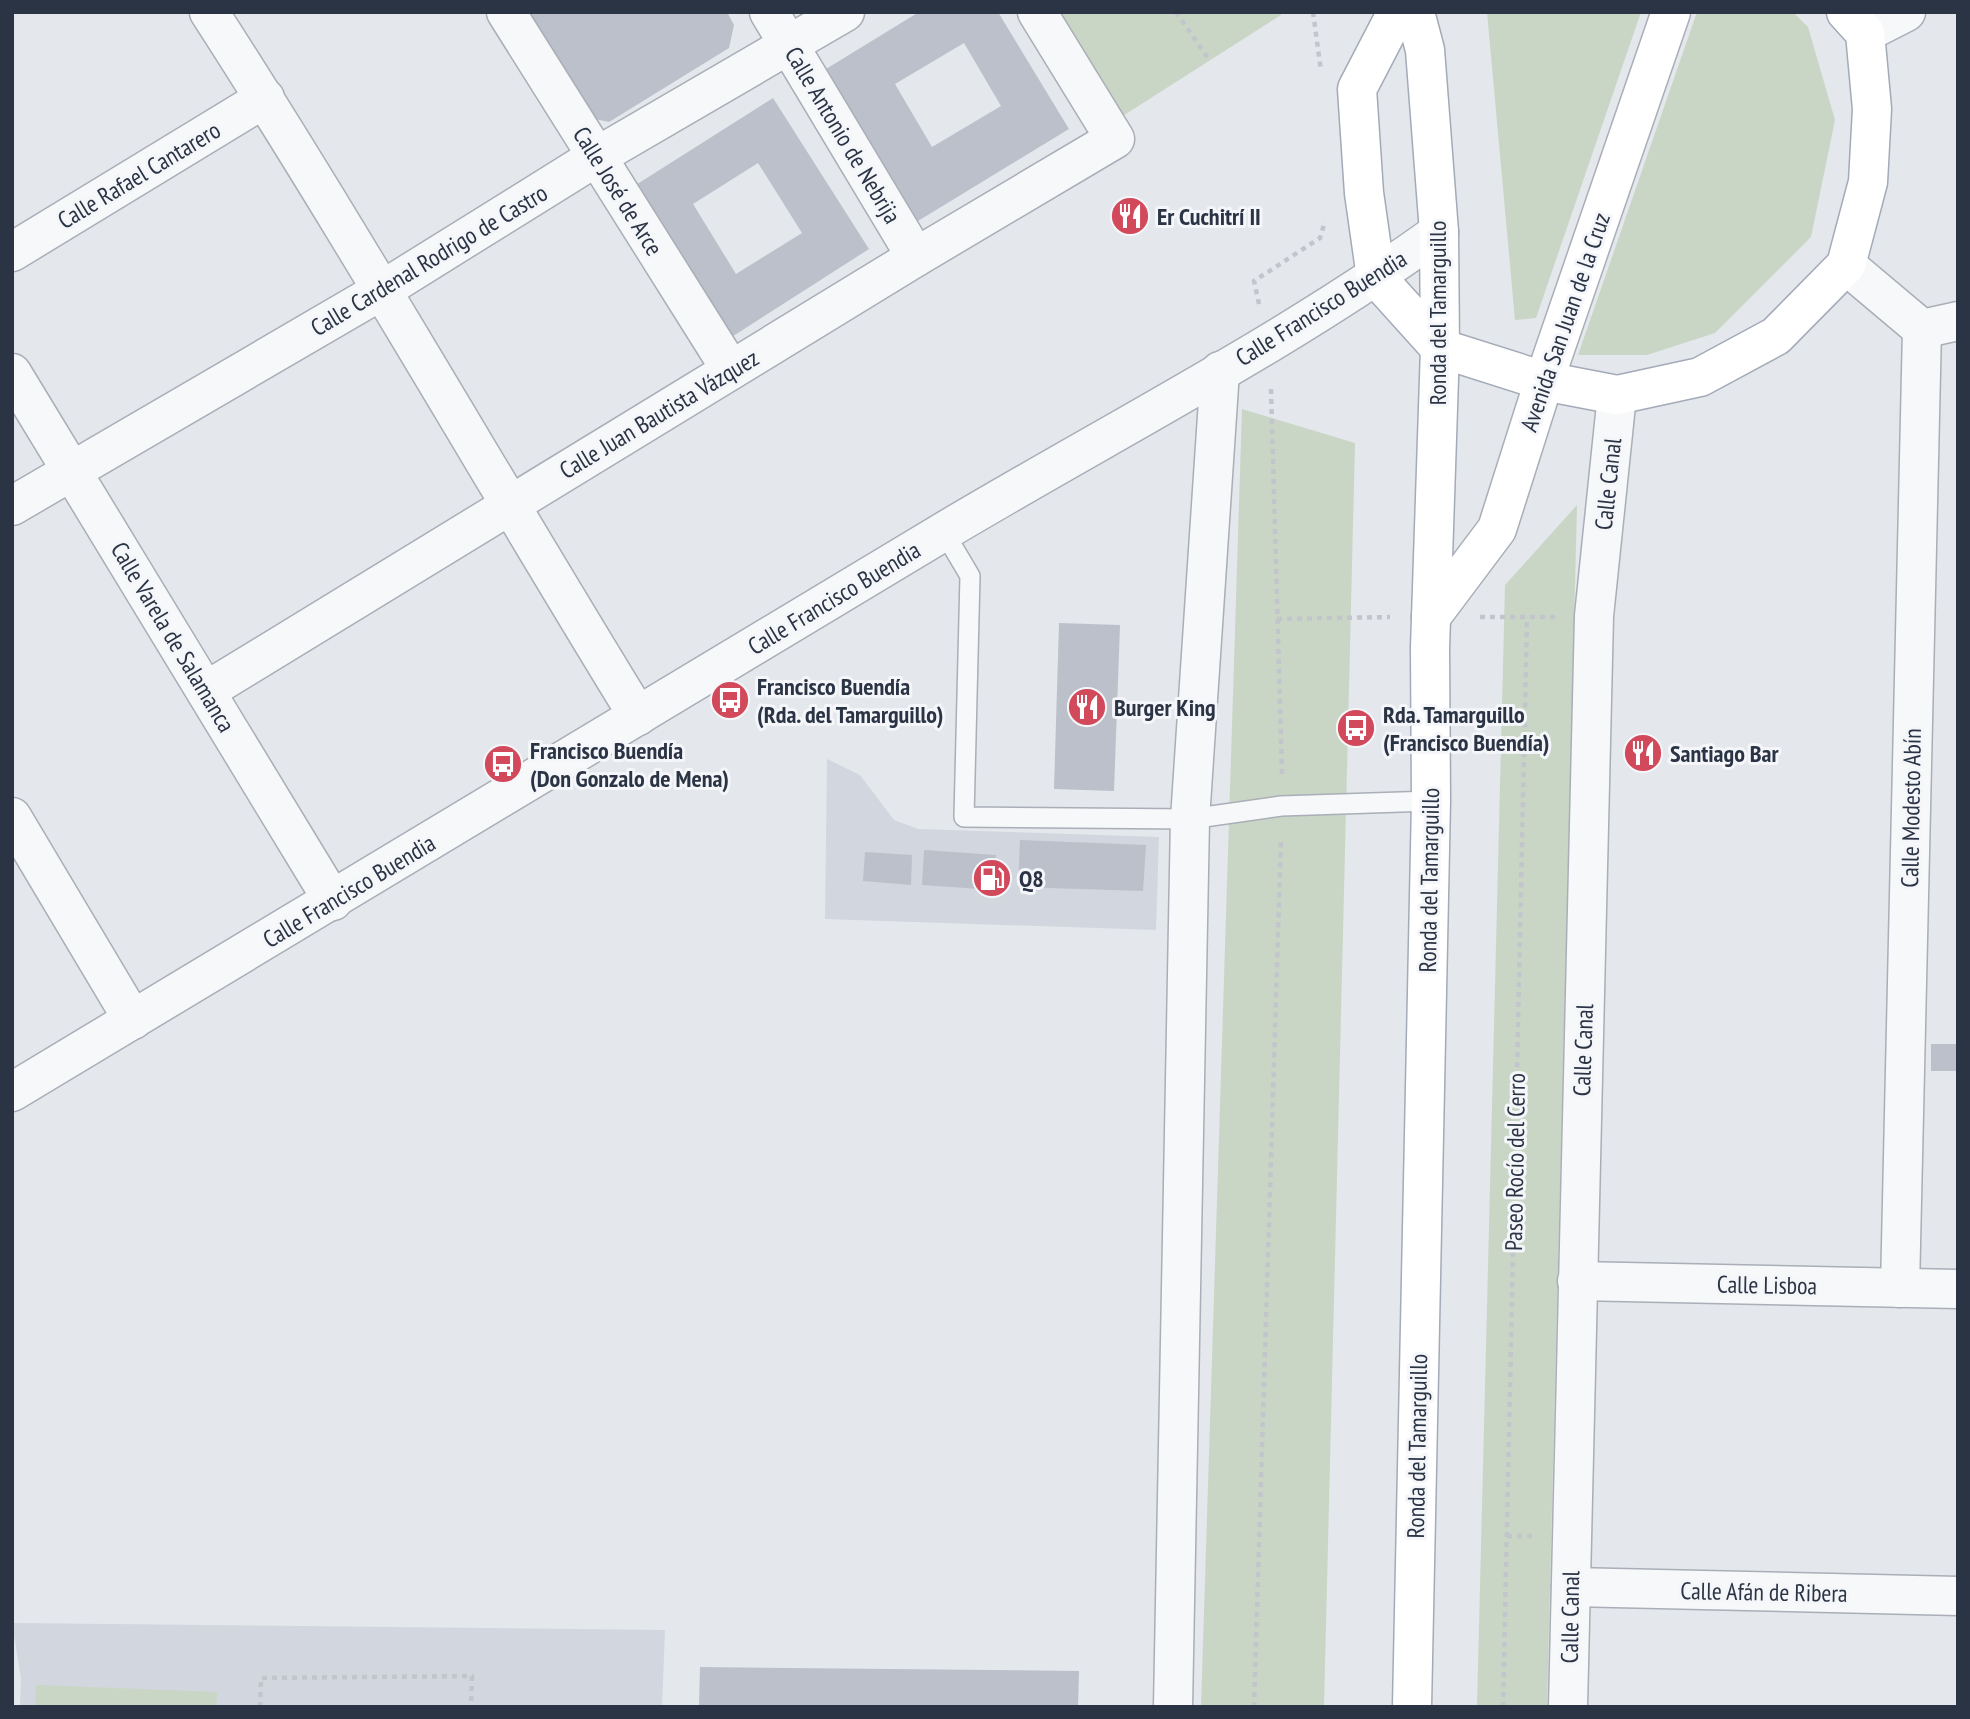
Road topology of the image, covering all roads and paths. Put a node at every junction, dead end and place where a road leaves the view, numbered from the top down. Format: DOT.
graph roads {
  1 [pos="209,12"];
  2 [pos="506,12"];
  3 [pos="769,12"];
  4 [pos="845,12"];
  5 [pos="1037,12"];
  6 [pos="1176,12"];
  7 [pos="1313,12"];
  8 [pos="1397,12"];
  9 [pos="1415,12"];
  10 [pos="1671,12"];
  11 [pos="1906,12"];
  12 [pos="1856,23"];
  13 [pos="789,45"];
  14 [pos="1210,61"];
  15 [pos="1322,80"];
  16 [pos="265,98"];
  17 [pos="596,157"];
  18 [pos="1327,214"];
  19 [pos="1438,232"];
  20 [pos="12,252"];
  21 [pos="916,257"];
  22 [pos="1846,265"];
  23 [pos="1376,277"];
  24 [pos="384,289"];
  25 [pos="1258,300"];
  26 [pos="1940,325"];
  27 [pos="1440,348"];
  28 [pos="731,370"];
  29 [pos="1220,371"];
  30 [pos="12,373"];
  31 [pos="1270,379"];
  32 [pos="1544,381"];
  33 [pos="1617,395"];
  34 [pos="72,471"];
  35 [pos="509,505"];
  36 [pos="12,506"];
  37 [pos="944,532"];
  38 [pos="1431,617"];
  39 [pos="1527,617"];
  40 [pos="206,691"];
  41 [pos="638,716"];
  42 [pos="1282,786"];
  43 [pos="1431,802"];
  44 [pos="12,817"];
  45 [pos="1190,819"];
  46 [pos="1281,832"];
  47 [pos="333,901"];
  48 [pos="133,1020"];
  49 [pos="12,1092"];
  50 [pos="1577,1281"];
  51 [pos="1900,1287"];
  52 [pos="1958,1289"];
  53 [pos="1571,1587"];
  54 [pos="1958,1597"];
  55 [pos="260,1707"];
  56 [pos="471,1707"];
  57 [pos="1173,1707"];
  58 [pos="1254,1707"];
  59 [pos="1412,1707"];
  60 [pos="1503,1707"];
  61 [pos="1568,1707"];
  1 -- 16 [label="street"];
  2 -- 17 [label="street, Calle José de Arce"];
  3 -- 13 [label="street, Calle Antonio de Nebrija"];
  4 -- 13 [label="street, Calle Cardenal Rodrigo de Castro"];
  5 -- 21 [label="street, Calle Juan Bautista Vázquez"];
  6 -- 14 [label="path"];
  7 -- 15 [label="path"];
  8 -- 23 [label="main road"];
  9 -- 19 [label="main road, Ronda del Tamarguillo"];
  10 -- 32 [label="main road, Avenida San Juan de la Cruz"];
  11 -- 12 [label="street"];
  12 -- 22 [label="main road"];
  13 -- 17 [label="street, Calle Cardenal Rodrigo de Castro"];
  13 -- 21 [label="street, Calle Antonio de Nebrija"];
  16 -- 20 [label="street, Calle Rafael Cantarero"];
  16 -- 24 [label="street"];
  17 -- 24 [label="street, Calle Cardenal Rodrigo de Castro"];
  17 -- 28 [label="street, Calle José de Arce"];
  18 -- 25 [label="path"];
  19 -- 23 [label="street, Calle Francisco Buendia"];
  19 -- 27 [label="main road, Ronda del Tamarguillo"];
  21 -- 28 [label="street, Calle Juan Bautista Vázquez"];
  22 -- 26 [label="street"];
  22 -- 33 [label="main road"];
  23 -- 27 [label="main road"];
  23 -- 29 [label="street, Calle Francisco Buendia"];
  24 -- 34 [label="street, Calle Cardenal Rodrigo de Castro"];
  24 -- 35 [label="street"];
  26 -- 51 [label="street, Calle Modesto Abín"];
  27 -- 32 [label="main road"];
  27 -- 38 [label="main road, Ronda del Tamarguillo"];
  28 -- 35 [label="street, Calle Juan Bautista Vázquez"];
  29 -- 37 [label="street, Calle Francisco Buendia"];
  29 -- 45 [label="street"];
  30 -- 34 [label="street, Calle Varela de Salamanca"];
  31 -- 42 [label="path"];
  32 -- 33 [label="main road"];
  32 -- 38 [label="main road, Avenida San Juan de la Cruz"];
  33 -- 50 [label="street, Calle Canal"];
  34 -- 36 [label="street, Calle Cardenal Rodrigo de Castro"];
  34 -- 40 [label="street, Calle Varela de Salamanca"];
  35 -- 40 [label="street, Calle Juan Bautista Vázquez"];
  35 -- 41 [label="street"];
  37 -- 41 [label="street, Calle Francisco Buendia"];
  37 -- 45 [label="lane"];
  38 -- 43 [label="main road, Ronda del Tamarguillo"];
  39 -- 60 [label="path, Paseo Rocío del Cerro"];
  40 -- 47 [label="street, Calle Varela de Salamanca"];
  41 -- 47 [label="street, Calle Francisco Buendia"];
  43 -- 45 [label="lane"];
  43 -- 59 [label="main road, Ronda del Tamarguillo"];
  44 -- 48 [label="street"];
  45 -- 57 [label="street"];
  46 -- 58 [label="path"];
  47 -- 48 [label="street, Calle Francisco Buendia"];
  48 -- 49 [label="street, Calle Francisco Buendia"];
  50 -- 51 [label="street, Calle Lisboa"];
  50 -- 53 [label="street, Calle Canal"];
  51 -- 52 [label="street, Calle Lisboa"];
  53 -- 54 [label="street, Calle Afán de Ribera"];
  53 -- 61 [label="street, Calle Canal"];
  55 -- 56 [label="path"];
}
